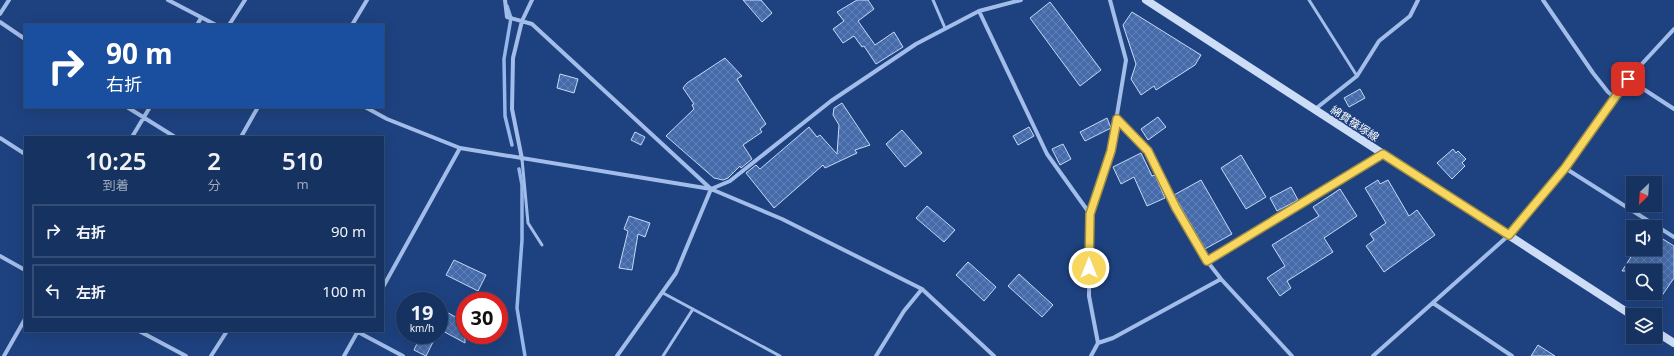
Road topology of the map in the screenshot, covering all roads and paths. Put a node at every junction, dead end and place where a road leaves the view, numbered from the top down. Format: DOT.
graph roads {
  1 [pos="9,0"];
  2 [pos="168,0"];
  3 [pos="245,0"];
  4 [pos="367,0"];
  5 [pos="505,0"];
  6 [pos="532,0"];
  7 [pos="933,0"];
  8 [pos="1021,0"];
  9 [pos="1110,0"];
  10 [pos="1146,0"];
  11 [pos="1308,0"];
  12 [pos="1418,0"];
  13 [pos="1543,0"];
  14 [pos="979,10"];
  15 [pos="0,14"];
  16 [pos="201,18"];
  17 [pos="522,21"];
  18 [pos="0,22"];
  19 [pos="198,24"];
  20 [pos="214,24"];
  21 [pos="230,24"];
  22 [pos="353,24"];
  23 [pos="945,28"];
  24 [pos="1674,29"];
  25 [pos="24,38"];
  26 [pos="1357,76"];
  27 [pos="1628,79"];
  28 [pos="1614,96"];
  29 [pos="128,108"];
  30 [pos="149,108"];
  31 [pos="257,108"];
  32 [pos="367,108"];
  33 [pos="1674,109"];
  34 [pos="1313,110"];
  35 [pos="143,118"];
  36 [pos="1117,119"];
  37 [pos="133,136"];
  38 [pos="173,136"];
  39 [pos="242,136"];
  40 [pos="0,138"];
  41 [pos="460,148"];
  42 [pos="24,153"];
  43 [pos="1383,154"];
  44 [pos="522,158"];
  45 [pos="1565,168"];
  46 [pos="711,189"];
  47 [pos="1090,214"];
  48 [pos="1509,235"];
  49 [pos="1674,237"];
  50 [pos="542,245"];
  51 [pos="1,257"];
  52 [pos="1207,261"];
  53 [pos="24,269"];
  54 [pos="1221,279"];
  55 [pos="384,285"];
  56 [pos="922,289"];
  57 [pos="663,293"];
  58 [pos="1433,304"];
  59 [pos="693,309"];
  60 [pos="1626,311"];
  61 [pos="24,321"];
  62 [pos="141,332"];
  63 [pos="226,332"];
  64 [pos="356,332"];
  65 [pos="359,332"];
  66 [pos="1662,335"];
  67 [pos="1098,343"];
  68 [pos="1674,343"];
  69 [pos="4,356"];
  70 [pos="186,356"];
  71 [pos="211,356"];
  72 [pos="344,356"];
  73 [pos="403,356"];
  74 [pos="617,356"];
  75 [pos="663,356"];
  76 [pos="780,356"];
  77 [pos="876,356"];
  78 [pos="994,356"];
  79 [pos="1091,356"];
  80 [pos="1292,356"];
  81 [pos="1373,356"];
  82 [pos="1512,356"];
  1 -- 15 [label="street"];
  2 -- 16 [label="street"];
  3 -- 21 [label="street"];
  4 -- 22 [label="street"];
  5 -- 17 [label="street"];
  6 -- 17 [label="street"];
  7 -- 23 [label="lane"];
  8 -- 14 [label="street"];
  9 -- 36 [label="street"];
  10 -- 34 [label="main road, 綿貫篠塚線"];
  11 -- 26 [label="lane"];
  12 -- 26 [label="street"];
  13 -- 28 [label="street"];
  14 -- 23 [label="street"];
  14 -- 47 [label="street"];
  16 -- 19 [label="street"];
  16 -- 20 [label="street"];
  17 -- 44 [label="street"];
  17 -- 46 [label="street"];
  18 -- 25 [label="street"];
  23 -- 46 [label="street"];
  24 -- 27 [label="street"];
  26 -- 34 [label="street"];
  27 -- 28 [label="street"];
  27 -- 33 [label="street"];
  28 -- 45 [label="street"];
  29 -- 35 [label="street"];
  30 -- 35 [label="street"];
  31 -- 39 [label="street"];
  32 -- 41 [label="street"];
  34 -- 43 [label="main road, 綿貫篠塚線"];
  35 -- 37 [label="street"];
  35 -- 38 [label="street"];
  36 -- 47 [label="street"];
  36 -- 52 [label="street"];
  40 -- 42 [label="street"];
  41 -- 44 [label="street"];
  41 -- 55 [label="street"];
  43 -- 48 [label="main road, 綿貫篠塚線"];
  43 -- 52 [label="lane"];
  44 -- 46 [label="street"];
  44 -- 50 [label="lane"];
  45 -- 48 [label="street"];
  45 -- 49 [label="street"];
  46 -- 56 [label="street"];
  46 -- 57 [label="street"];
  47 -- 67 [label="street"];
  48 -- 58 [label="street"];
  48 -- 60 [label="main road, 綿貫篠塚線"];
  51 -- 53 [label="street"];
  52 -- 54 [label="street"];
  54 -- 67 [label="street"];
  54 -- 80 [label="street"];
  56 -- 77 [label="street"];
  56 -- 78 [label="street"];
  57 -- 59 [label="lane"];
  57 -- 74 [label="street"];
  58 -- 81 [label="street"];
  58 -- 82 [label="street"];
  59 -- 75 [label="lane"];
  59 -- 76 [label="lane"];
  61 -- 69 [label="street"];
  62 -- 70 [label="street"];
  63 -- 71 [label="street"];
  64 -- 72 [label="street"];
  65 -- 73 [label="street"];
  66 -- 68 [label="main road"];
  67 -- 79 [label="street"];
}
